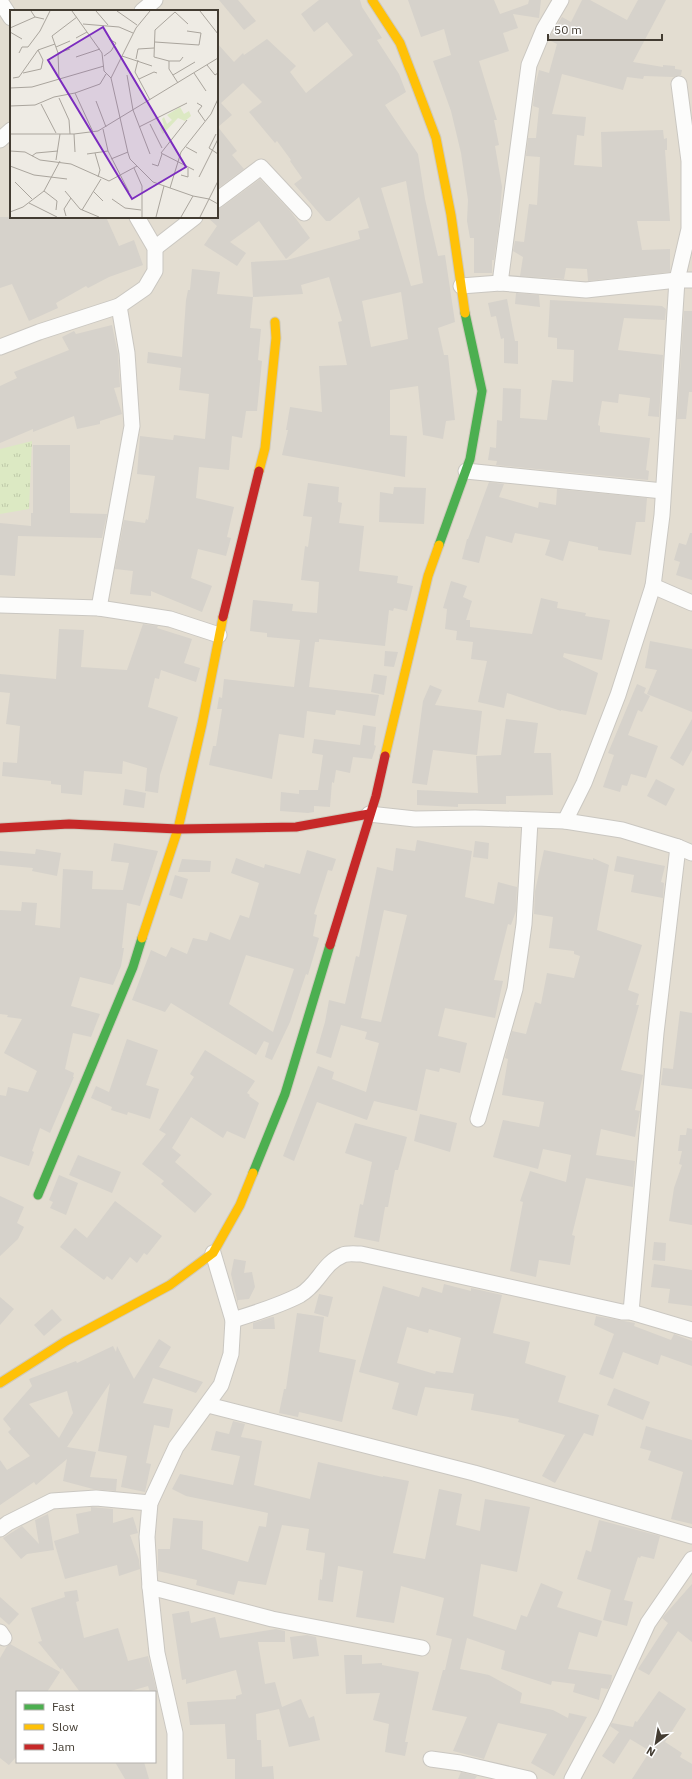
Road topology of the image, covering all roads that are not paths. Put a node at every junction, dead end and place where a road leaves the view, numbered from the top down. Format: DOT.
graph roads {
  1 [pos="155,0"];
  2 [pos="372,0"];
  3 [pos="561,0"];
  4 [pos="0,1"];
  5 [pos="143,10"];
  6 [pos="10,16"];
  7 [pos="679,84"];
  8 [pos="10,131"];
  9 [pos="0,140"];
  10 [pos="218,199"];
  11 [pos="304,213"];
  12 [pos="138,218"];
  13 [pos="194,218"];
  14 [pos="155,248"];
  15 [pos="677,280"];
  16 [pos="692,280"];
  17 [pos="500,283"];
  18 [pos="462,286"];
  19 [pos="119,306"];
  20 [pos="275,322"];
  21 [pos="0,347"];
  22 [pos="466,471"];
  23 [pos="662,490"];
  24 [pos="653,586"];
  25 [pos="692,602"];
  26 [pos="0,605"];
  27 [pos="98,608"];
  28 [pos="219,635"];
  29 [pos="369,814"];
  30 [pos="530,821"];
  31 [pos="565,821"];
  32 [pos="0,828"];
  33 [pos="178,829"];
  34 [pos="685,850"];
  35 [pos="478,1119"];
  36 [pos="38,1196"];
  37 [pos="213,1253"];
  38 [pos="631,1312"];
  39 [pos="233,1320"];
  40 [pos="692,1330"];
  41 [pos="0,1383"];
  42 [pos="208,1405"];
  43 [pos="150,1503"];
  44 [pos="0,1529"];
  45 [pos="692,1536"];
  46 [pos="692,1559"];
  47 [pos="150,1587"];
  48 [pos="422,1648"];
  49 [pos="431,1759"];
  50 [pos="175,1779"];
  51 [pos="529,1779"];
  52 [pos="572,1779"];
  1 -- 5 [label="street"];
  2 -- 18 [label="street"];
  3 -- 17 [label="street"];
  4 -- 6 [label="street"];
  7 -- 15 [label="street"];
  8 -- 9 [label="street"];
  10 -- 11 [label="street"];
  12 -- 14 [label="street"];
  13 -- 14 [label="street"];
  14 -- 19 [label="street"];
  15 -- 16 [label="street"];
  15 -- 17 [label="street"];
  15 -- 23 [label="street"];
  17 -- 18 [label="street"];
  18 -- 22 [label="street"];
  19 -- 21 [label="street"];
  19 -- 27 [label="street"];
  20 -- 28 [label="street"];
  22 -- 23 [label="street"];
  22 -- 29 [label="street"];
  23 -- 24 [label="street"];
  24 -- 25 [label="street"];
  24 -- 31 [label="street"];
  26 -- 27 [label="street"];
  27 -- 28 [label="street"];
  28 -- 33 [label="street"];
  29 -- 30 [label="street"];
  29 -- 33 [label="street"];
  29 -- 37 [label="street"];
  30 -- 31 [label="street"];
  30 -- 35 [label="street"];
  31 -- 34 [label="street"];
  32 -- 33 [label="street"];
  33 -- 36 [label="street"];
  34 -- 38 [label="street"];
  37 -- 39 [label="street"];
  37 -- 41 [label="street"];
  38 -- 39 [label="street"];
  38 -- 40 [label="street"];
  39 -- 42 [label="street"];
  42 -- 43 [label="street"];
  42 -- 45 [label="street"];
  43 -- 44 [label="street"];
  43 -- 47 [label="street"];
  46 -- 52 [label="street"];
  47 -- 48 [label="street"];
  47 -- 50 [label="street"];
  49 -- 51 [label="street"];
}
